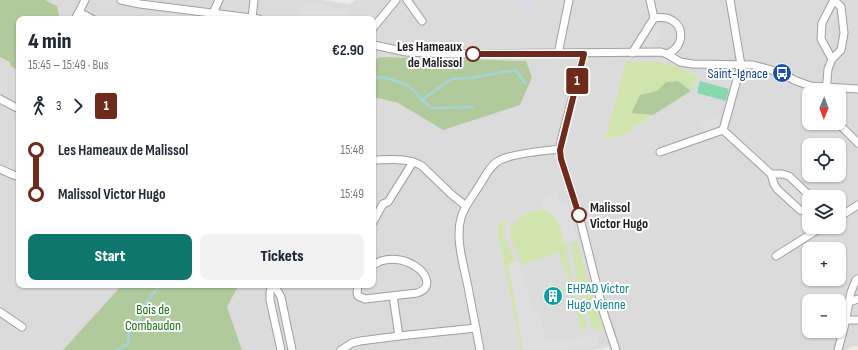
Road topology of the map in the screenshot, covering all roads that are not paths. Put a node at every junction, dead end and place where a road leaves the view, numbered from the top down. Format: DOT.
graph roads {
  1 [pos="121,0"];
  2 [pos="219,0"];
  3 [pos="254,0"];
  4 [pos="396,0"];
  5 [pos="407,0"];
  6 [pos="569,0"];
  7 [pos="650,0"];
  8 [pos="730,0"];
  9 [pos="834,0"];
  10 [pos="84,1"];
  11 [pos="79,12"];
  12 [pos="77,16"];
  13 [pos="86,16"];
  14 [pos="213,16"];
  15 [pos="256,16"];
  16 [pos="654,18"];
  17 [pos="422,21"];
  18 [pos="376,24"];
  19 [pos="376,46"];
  20 [pos="632,53"];
  21 [pos="558,54"];
  22 [pos="584,54"];
  23 [pos="667,54"];
  24 [pos="832,59"];
  25 [pos="742,64"];
  26 [pos="810,86"];
  27 [pos="827,86"];
  28 [pos="846,89"];
  29 [pos="858,89"];
  30 [pos="0,99"];
  31 [pos="16,107"];
  32 [pos="723,130"];
  33 [pos="845,130"];
  34 [pos="858,143"];
  35 [pos="560,150"];
  36 [pos="660,152"];
  37 [pos="376,160"];
  38 [pos="412,162"];
  39 [pos="0,169"];
  40 [pos="771,174"];
  41 [pos="16,176"];
  42 [pos="804,190"];
  43 [pos="858,205"];
  44 [pos="466,206"];
  45 [pos="802,210"];
  46 [pos="846,213"];
  47 [pos="376,217"];
  48 [pos="811,234"];
  49 [pos="776,256"];
  50 [pos="376,264"];
  51 [pos="858,278"];
  52 [pos="272,288"];
  53 [pos="275,288"];
  54 [pos="358,288"];
  55 [pos="394,296"];
  56 [pos="858,299"];
  57 [pos="849,302"];
  58 [pos="0,312"];
  59 [pos="846,320"];
  60 [pos="858,320"];
  61 [pos="22,327"];
  62 [pos="476,328"];
  63 [pos="399,336"];
  64 [pos="841,338"];
  65 [pos="281,350"];
  66 [pos="292,350"];
  67 [pos="341,350"];
  68 [pos="480,350"];
  69 [pos="616,350"];
  70 [pos="838,350"];
  1 -- 14 [label="street"];
  2 -- 14 [label="street"];
  3 -- 15 [label="street"];
  4 -- 18 [label="street"];
  5 -- 17 [label="street"];
  6 -- 21 [label="street"];
  7 -- 16 [label="street"];
  8 -- 25 [label="street"];
  9 -- 24 [label="street"];
  9 -- 24 [label="street"];
  10 -- 11 [label="street"];
  11 -- 12 [label="street"];
  11 -- 13 [label="street"];
  16 -- 20 [label="street"];
  16 -- 23 [label="street"];
  19 -- 21 [label="street"];
  20 -- 22 [label="street"];
  20 -- 23 [label="street"];
  21 -- 22 [label="street"];
  22 -- 35 [label="street"];
  23 -- 25 [label="street"];
  24 -- 27 [label="street"];
  25 -- 26 [label="street"];
  25 -- 32 [label="street"];
  28 -- 29 [label="street"];
  30 -- 31 [label="street"];
  32 -- 36 [label="street"];
  32 -- 40 [label="street"];
  33 -- 34 [label="street"];
  35 -- 44 [label="street"];
  35 -- 69 [label="street"];
  37 -- 38 [label="street"];
  38 -- 44 [label="street"];
  38 -- 47 [label="street"];
  39 -- 41 [label="street"];
  40 -- 42 [label="street"];
  40 -- 45 [label="street"];
  43 -- 46 [label="street"];
  44 -- 62 [label="street"];
  48 -- 49 [label="street"];
  50 -- 55 [label="street"];
  51 -- 57 [label="street"];
  52 -- 65 [label="street"];
  53 -- 66 [label="street"];
  54 -- 55 [label="street"];
  55 -- 63 [label="street"];
  56 -- 57 [label="street"];
  57 -- 59 [label="street"];
  58 -- 61 [label="street"];
  59 -- 60 [label="street"];
  62 -- 63 [label="street"];
  62 -- 68 [label="street"];
  63 -- 67 [label="street"];
  64 -- 70 [label="street"];
}
